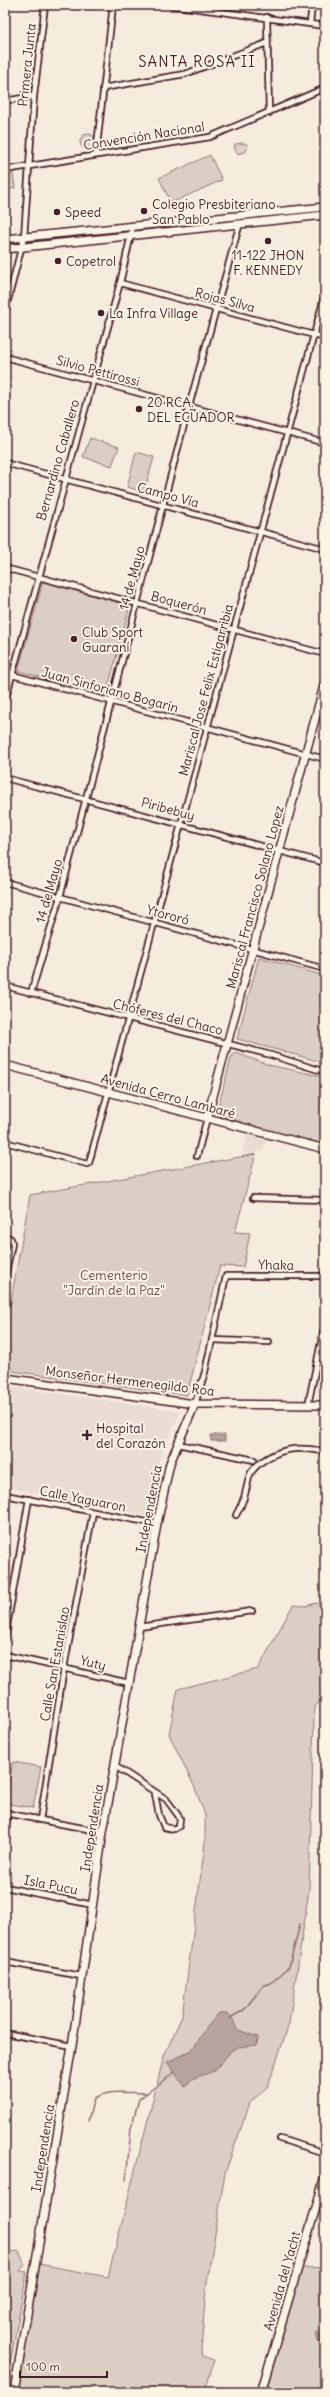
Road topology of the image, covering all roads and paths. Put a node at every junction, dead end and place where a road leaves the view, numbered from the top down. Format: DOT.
graph roads {
  1 [pos="45,5"];
  2 [pos="113,5"];
  3 [pos="170,5"];
  4 [pos="179,5"];
  5 [pos="312,5"];
  6 [pos="267,17"];
  7 [pos="310,23"];
  8 [pos="325,26"];
  9 [pos="268,43"];
  10 [pos="103,88"];
  11 [pos="325,88"];
  12 [pos="34,96"];
  13 [pos="5,101"];
  14 [pos="269,113"];
  15 [pos="96,154"];
  16 [pos="28,166"];
  17 [pos="5,170"];
  18 [pos="325,207"];
  19 [pos="325,215"];
  20 [pos="241,216"];
  21 [pos="240,223"];
  22 [pos="133,226"];
  23 [pos="131,236"];
  24 [pos="24,237"];
  25 [pos="5,239"];
  26 [pos="22,247"];
  27 [pos="5,249"];
  28 [pos="120,283"];
  29 [pos="325,294"];
  30 [pos="216,309"];
  31 [pos="5,312"];
  32 [pos="314,335"];
  33 [pos="325,338"];
  34 [pos="5,357"];
  35 [pos="92,381"];
  36 [pos="189,406"];
  37 [pos="287,433"];
  38 [pos="325,443"];
  39 [pos="5,463"];
  40 [pos="64,479"];
  41 [pos="163,505"];
  42 [pos="260,531"];
  43 [pos="325,549"];
  44 [pos="5,568"];
  45 [pos="38,576"];
  46 [pos="137,603"];
  47 [pos="235,630"];
  48 [pos="325,654"];
  49 [pos="5,673"];
  50 [pos="12,674"];
  51 [pos="325,682"];
  52 [pos="5,701"];
  53 [pos="111,701"];
  54 [pos="207,727"];
  55 [pos="306,754"];
  56 [pos="325,759"];
  57 [pos="5,778"];
  58 [pos="85,799"];
  59 [pos="181,824"];
  60 [pos="280,850"];
  61 [pos="325,862"];
  62 [pos="5,882"];
  63 [pos="60,897"];
  64 [pos="154,922"];
  65 [pos="253,949"];
  66 [pos="325,968"];
  67 [pos="5,986"];
  68 [pos="31,993"];
  69 [pos="128,1018"];
  70 [pos="227,1044"];
  71 [pos="5,1065"];
  72 [pos="325,1072"];
  73 [pos="108,1092"];
  74 [pos="207,1118"];
  75 [pos="5,1142"];
  76 [pos="325,1149"];
  77 [pos="197,1156"];
  78 [pos="253,1198"];
  79 [pos="325,1200"];
  80 [pos="7,1235"];
  81 [pos="226,1275"];
  82 [pos="325,1276"];
  83 [pos="5,1277"];
  84 [pos="325,1323"];
  85 [pos="212,1340"];
  86 [pos="269,1342"];
  87 [pos="5,1378"];
  88 [pos="194,1404"];
  89 [pos="308,1404"];
  90 [pos="325,1405"];
  91 [pos="178,1444"];
  92 [pos="325,1451"];
  93 [pos="254,1460"];
  94 [pos="5,1495"];
  95 [pos="29,1499"];
  96 [pos="93,1512"];
  97 [pos="236,1515"];
  98 [pos="157,1524"];
  99 [pos="252,1612"];
  100 [pos="139,1627"];
  101 [pos="5,1638"];
  102 [pos="5,1655"];
  103 [pos="64,1668"];
  104 [pos="130,1683"];
  105 [pos="114,1766"];
  106 [pos="155,1794"];
  107 [pos="6,1813"];
  108 [pos="40,1820"];
  109 [pos="5,1829"];
  110 [pos="103,1832"];
  111 [pos="5,1887"];
  112 [pos="93,1905"];
  113 [pos="5,1962"];
  114 [pos="81,1976"];
  115 [pos="5,2033"];
  116 [pos="72,2046"];
  117 [pos="280,2139"];
  118 [pos="325,2153"];
  119 [pos="325,2177"];
  120 [pos="14,2392"];
  121 [pos="261,2392"];
  1 -- 12 [label="street, Primera Junta"];
  2 -- 10 [label="street"];
  3 -- 4 [label="street"];
  4 -- 6 [label="street"];
  5 -- 7 [label="street"];
  6 -- 7 [label="street"];
  6 -- 9 [label="street"];
  7 -- 8 [label="street"];
  9 -- 10 [label="street"];
  9 -- 14 [label="street"];
  10 -- 15 [label="street"];
  11 -- 14 [label="street, Convención Nacional"];
  12 -- 13 [label="street"];
  12 -- 16 [label="street, Primera Junta"];
  14 -- 15 [label="street, Convención Nacional"];
  15 -- 16 [label="street, Convención Nacional"];
  16 -- 17 [label="street, Convención Nacional"];
  16 -- 24 [label="street, Primera Junta"];
  18 -- 20 [label="street"];
  19 -- 21 [label="street"];
  20 -- 21 [label="street, 14 de Mayo"];
  20 -- 22 [label="street"];
  21 -- 23 [label="street"];
  21 -- 30 [label="street, 14 de Mayo"];
  22 -- 23 [label="street, Bernardino Caballero"];
  22 -- 24 [label="street"];
  23 -- 26 [label="street"];
  23 -- 28 [label="street, Bernardino Caballero"];
  24 -- 25 [label="street"];
  24 -- 26 [label="street, Primera Junta"];
  26 -- 27 [label="street"];
  26 -- 31 [label="street, Primera Junta"];
  28 -- 30 [label="street, Rojas Silva"];
  28 -- 35 [label="street, Bernardino Caballero"];
  29 -- 32 [label="street, Mariscal Jose Felix Estigarribia"];
  30 -- 32 [label="street, Rojas Silva"];
  30 -- 36 [label="street, 14 de Mayo"];
  32 -- 33 [label="street, Rojas Silva"];
  32 -- 37 [label="street, Mariscal Jose Felix Estigarribia"];
  34 -- 35 [label="street, Silvio Pettirossi"];
  35 -- 36 [label="street, Silvio Pettirossi"];
  35 -- 40 [label="street, Bernardino Caballero"];
  36 -- 37 [label="street, Silvio Pettirossi"];
  36 -- 41 [label="street, 14 de Mayo"];
  37 -- 38 [label="street, Silvio Pettirossi"];
  37 -- 42 [label="street, Mariscal Jose Felix Estigarribia"];
  39 -- 40 [label="street, Campo Vía"];
  40 -- 41 [label="street, Campo Vía"];
  40 -- 45 [label="street, Bernardino Caballero"];
  41 -- 42 [label="street, Campo Vía"];
  41 -- 46 [label="street, 14 de Mayo"];
  42 -- 43 [label="street, Campo Vía"];
  42 -- 47 [label="street, Mariscal Jose Felix Estigarribia"];
  44 -- 45 [label="street, Boquerón"];
  45 -- 46 [label="street, Boquerón"];
  45 -- 50 [label="street, Bernardino Caballero"];
  46 -- 47 [label="street, Boquerón"];
  46 -- 53 [label="street, 14 de Mayo"];
  47 -- 48 [label="street, Boquerón"];
  47 -- 54 [label="street, Mariscal Jose Felix Estigarribia"];
  49 -- 50 [label="street, Juan Sinforiano Bogarín"];
  50 -- 52 [label="street, Bernardino Caballero"];
  50 -- 53 [label="street, Juan Sinforiano Bogarín"];
  51 -- 55 [label="street, Mariscal Francisco Solano Lopez"];
  53 -- 54 [label="street, Juan Sinforiano Bogarín"];
  53 -- 58 [label="street, 14 de Mayo"];
  54 -- 55 [label="street, Juan Sinforiano Bogarín"];
  54 -- 59 [label="street, Mariscal Jose Felix Estigarribia"];
  55 -- 56 [label="street, Juan Sinforiano Bogarín"];
  55 -- 60 [label="street, Mariscal Francisco Solano Lopez"];
  57 -- 58 [label="street, Piribebuy"];
  58 -- 59 [label="street, Piribebuy"];
  58 -- 63 [label="street, 14 de Mayo"];
  59 -- 60 [label="street, Piribebuy"];
  59 -- 64 [label="street, Mariscal Jose Felix Estigarribia"];
  60 -- 61 [label="street, Piribebuy"];
  60 -- 65 [label="street, Mariscal Francisco Solano Lopez"];
  62 -- 63 [label="street, Ytororó"];
  63 -- 64 [label="street, Ytororó"];
  63 -- 68 [label="street, 14 de Mayo"];
  64 -- 65 [label="street, Ytororó"];
  64 -- 69 [label="street, Mariscal Jose Felix Estigarribia"];
  65 -- 66 [label="street, Ytororó"];
  65 -- 70 [label="street, Mariscal Francisco Solano Lopez"];
  67 -- 68 [label="street, Chóferes del Chaco"];
  68 -- 69 [label="street, Chóferes del Chaco"];
  69 -- 70 [label="street, Chóferes del Chaco"];
  69 -- 73 [label="street, Mariscal Jose Felix Estigarribia"];
  70 -- 72 [label="street, Chóferes del Chaco"];
  70 -- 74 [label="street, Mariscal Francisco Solano Lopez"];
  71 -- 73 [label="street, Avenida Cerro Lambaré"];
  73 -- 74 [label="street, Avenida Cerro Lambaré"];
  73 -- 75 [label="street, Mariscal Jose Felix Estigarribia"];
  74 -- 76 [label="street, Avenida Cerro Lambaré"];
  74 -- 77 [label="street"];
  78 -- 79 [label="street"];
  80 -- 83 [label="street"];
  81 -- 82 [label="street, Yhaka"];
  81 -- 85 [label="street, Independencia"];
  84 -- 89 [label="street"];
  85 -- 86 [label="street"];
  85 -- 88 [label="street, Independencia"];
  87 -- 88 [label="street, Monseñor Hermenegildo Roa"];
  88 -- 89 [label="street, Monseñor Hermenegildo Roa"];
  88 -- 91 [label="street, Independencia"];
  89 -- 90 [label="street, Monseñor Hermenegildo Roa"];
  91 -- 93 [label="street"];
  91 -- 98 [label="street, Independencia"];
  92 -- 97 [label="street"];
  94 -- 95 [label="street, Calle Yaguaron"];
  95 -- 96 [label="street, Calle Yaguaron"];
  95 -- 101 [label="street"];
  96 -- 98 [label="street, Calle Yaguaron"];
  96 -- 103 [label="street, Calle San Estanislao"];
  98 -- 100 [label="street, Independencia"];
  99 -- 100 [label="street"];
  100 -- 104 [label="street, Independencia"];
  102 -- 103 [label="street, Yuty"];
  103 -- 104 [label="street, Yuty"];
  103 -- 108 [label="street, Calle San Estanislao"];
  104 -- 105 [label="street, Independencia"];
  105 -- 106 [label="street"];
  105 -- 110 [label="street, Independencia"];
  106 -- 106 [label="street"];
  107 -- 108 [label="street"];
  107 -- 109 [label="street"];
  108 -- 110 [label="street"];
  110 -- 112 [label="street, Independencia"];
  111 -- 112 [label="street, Isla Pucu"];
  112 -- 114 [label="street, Independencia"];
  113 -- 114 [label="street"];
  114 -- 116 [label="street, Independencia"];
  115 -- 116 [label="street"];
  116 -- 120 [label="street, Independencia"];
  117 -- 118 [label="street"];
  119 -- 121 [label="street, Avenida del Yacht"];
}
